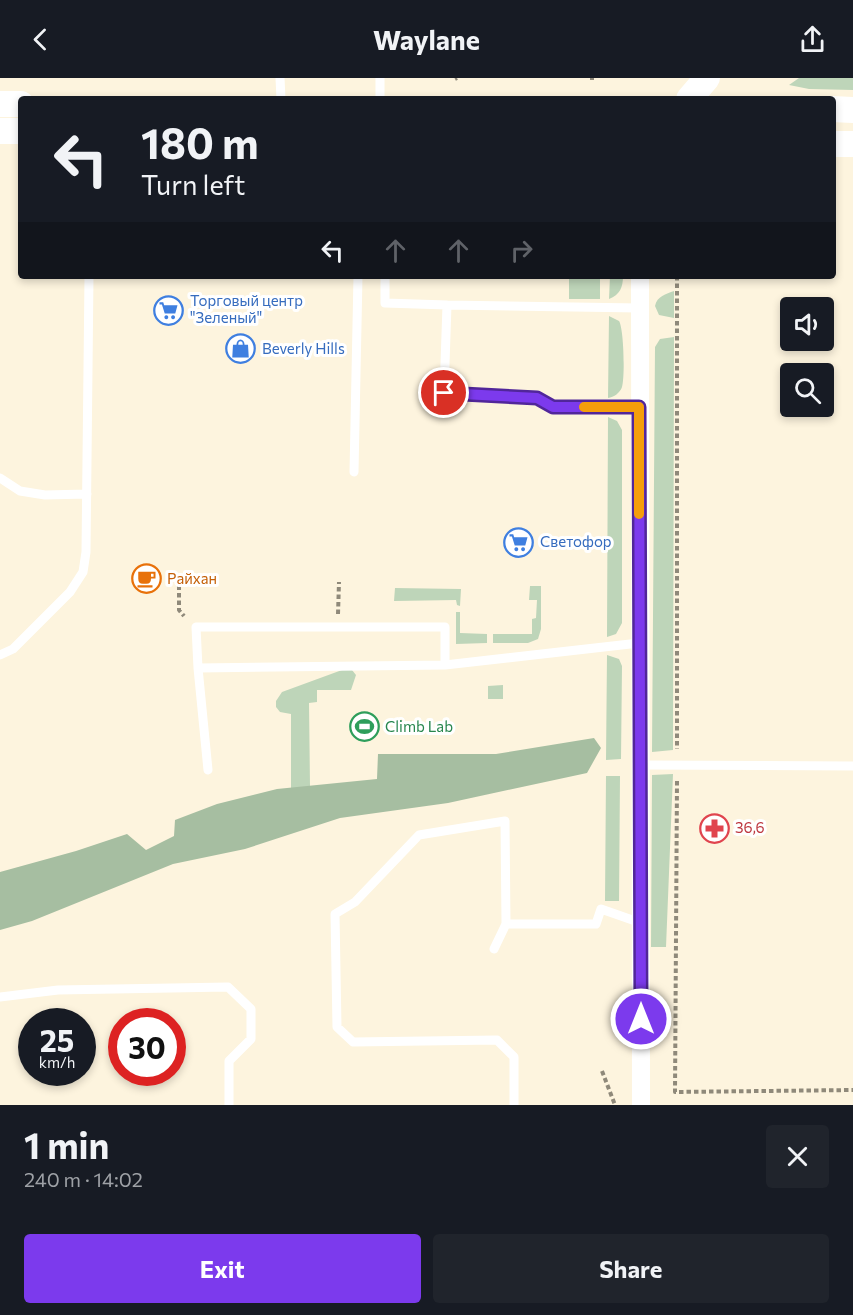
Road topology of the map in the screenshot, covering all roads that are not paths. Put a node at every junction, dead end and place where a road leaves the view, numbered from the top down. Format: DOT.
graph roads {
  1 [pos="280,78"];
  2 [pos="380,78"];
  3 [pos="707,78"];
  4 [pos="280,96"];
  5 [pos="380,96"];
  6 [pos="692,96"];
  7 [pos="0,104"];
  8 [pos="18,104"];
  9 [pos="836,109"];
  10 [pos="853,110"];
  11 [pos="0,131"];
  12 [pos="18,131"];
  13 [pos="836,144"];
  14 [pos="853,144"];
  15 [pos="89,279"];
  16 [pos="358,279"];
  17 [pos="385,279"];
  18 [pos="640,279"];
  19 [pos="447,305"];
  20 [pos="639,308"];
  21 [pos="639,407"];
  22 [pos="354,471"];
  23 [pos="0,478"];
  24 [pos="87,494"];
  25 [pos="639,643"];
  26 [pos="0,655"];
  27 [pos="445,665"];
  28 [pos="198,668"];
  29 [pos="641,765"];
  30 [pos="853,766"];
  31 [pos="208,770"];
  32 [pos="506,924"];
  33 [pos="641,924"];
  34 [pos="494,949"];
  35 [pos="0,997"];
  36 [pos="229,1105"];
  37 [pos="514,1105"];
  38 [pos="641,1105"];
  1 -- 4 [label="lane"];
  2 -- 5 [label="lane"];
  3 -- 6 [label="main road"];
  7 -- 8 [label="main road"];
  9 -- 10 [label="main road"];
  11 -- 12 [label="main road"];
  13 -- 14 [label="main road"];
  15 -- 24 [label="lane"];
  16 -- 22 [label="lane"];
  17 -- 19 [label="lane"];
  18 -- 20 [label="street"];
  19 -- 20 [label="lane"];
  19 -- 21 [label="lane"];
  20 -- 21 [label="street"];
  21 -- 25 [label="street"];
  23 -- 24 [label="lane"];
  24 -- 26 [label="lane"];
  25 -- 27 [label="lane"];
  25 -- 29 [label="street"];
  27 -- 28 [label="lane"];
  27 -- 28 [label="lane"];
  28 -- 31 [label="lane"];
  29 -- 30 [label="lane"];
  29 -- 33 [label="street"];
  32 -- 33 [label="lane"];
  32 -- 34 [label="lane"];
  32 -- 37 [label="lane"];
  33 -- 38 [label="street"];
  35 -- 36 [label="lane"];
}
